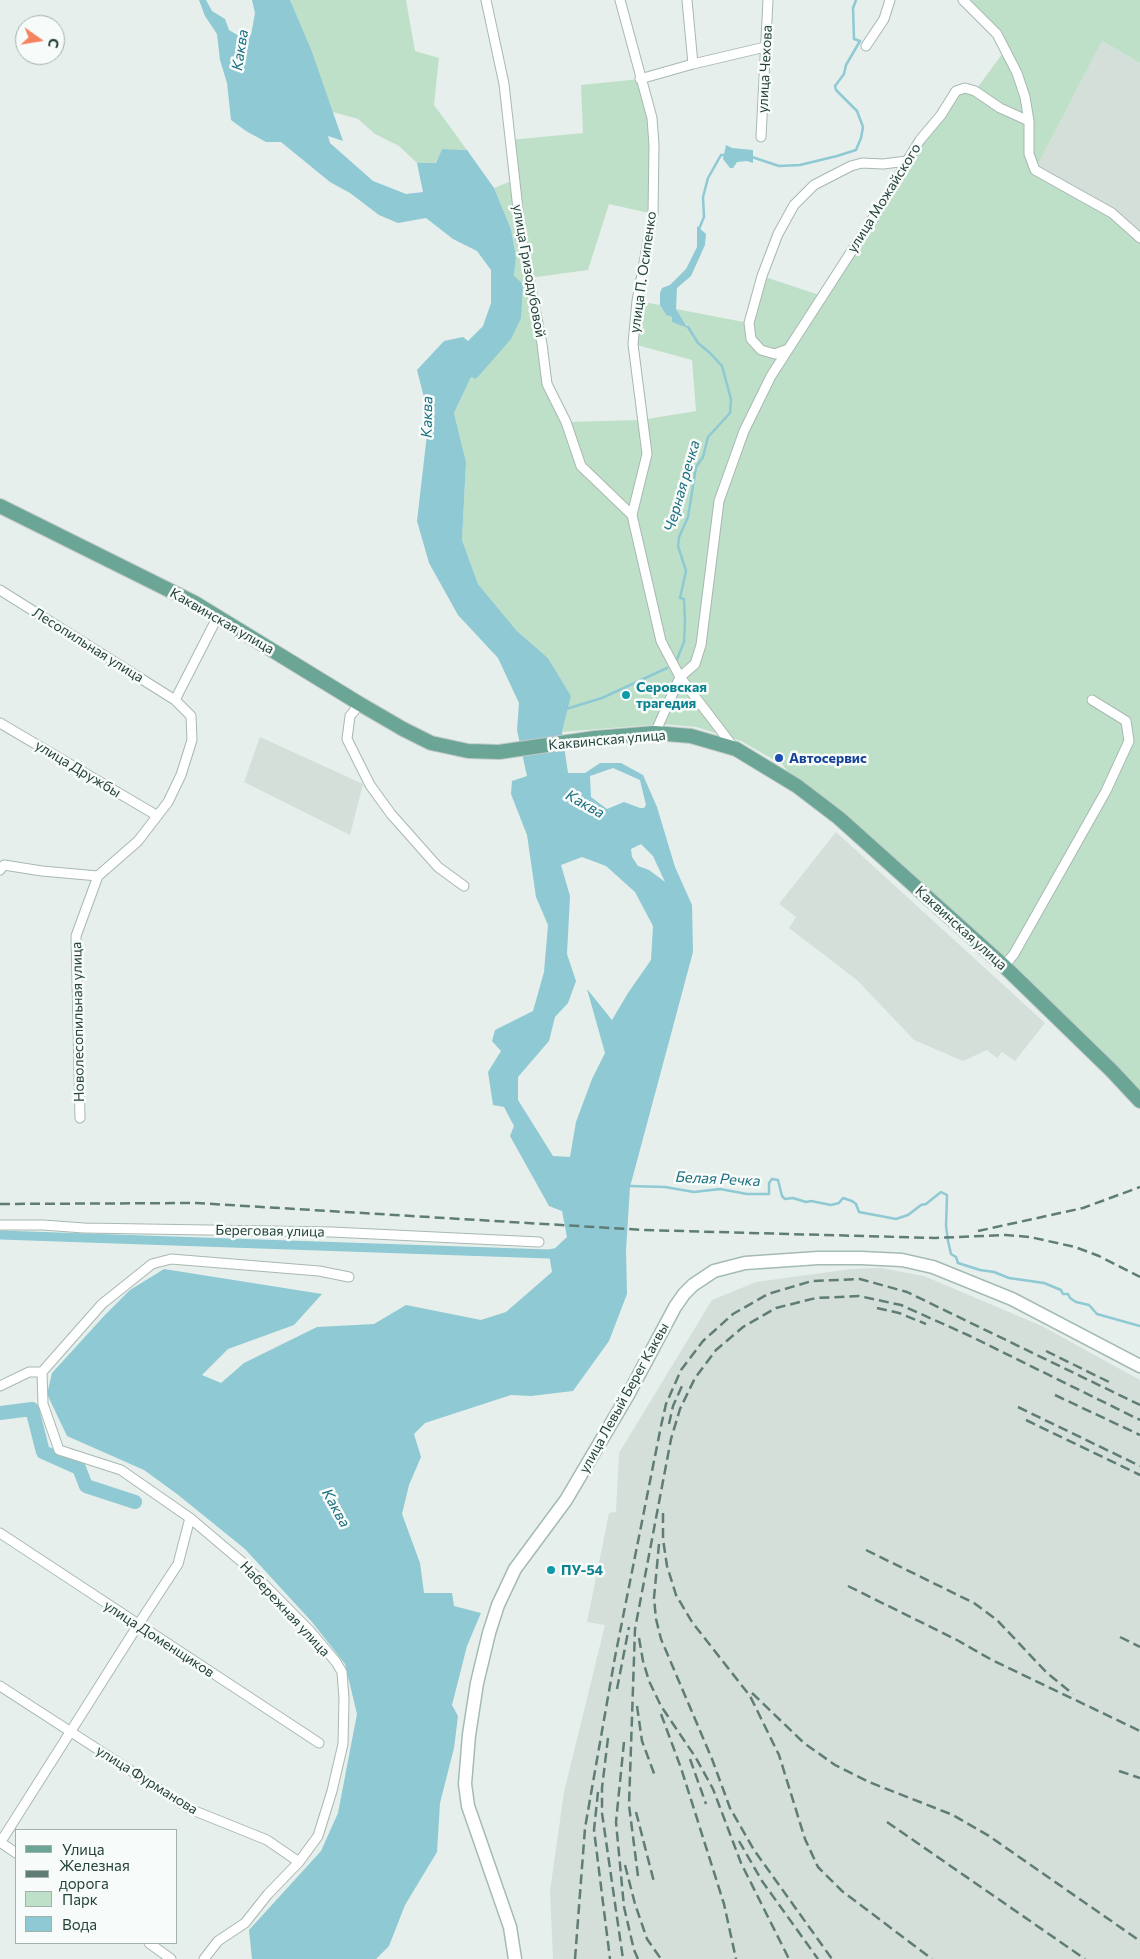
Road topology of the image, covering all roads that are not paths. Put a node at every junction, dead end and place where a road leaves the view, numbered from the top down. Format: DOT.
graph roads {
  1 [pos="486,0"];
  2 [pos="620,0"];
  3 [pos="686,0"];
  4 [pos="768,0"];
  5 [pos="890,0"];
  6 [pos="963,0"];
  7 [pos="866,46"];
  8 [pos="765,47"];
  9 [pos="692,64"];
  10 [pos="640,79"];
  11 [pos="1029,121"];
  12 [pos="761,138"];
  13 [pos="907,161"];
  14 [pos="1140,238"];
  15 [pos="788,349"];
  16 [pos="0,506"];
  17 [pos="632,515"];
  18 [pos="0,590"];
  19 [pos="218,616"];
  20 [pos="680,677"];
  21 [pos="176,700"];
  22 [pos="1092,700"];
  23 [pos="360,704"];
  24 [pos="0,722"];
  25 [pos="655,733"];
  26 [pos="736,749"];
  27 [pos="156,816"];
  28 [pos="0,870"];
  29 [pos="98,876"];
  30 [pos="464,886"];
  31 [pos="1004,966"];
  32 [pos="1140,1101"];
  33 [pos="80,1118"];
  34 [pos="0,1226"];
  35 [pos="539,1242"];
  36 [pos="349,1277"];
  37 [pos="1140,1366"];
  38 [pos="42,1372"];
  39 [pos="0,1386"];
  40 [pos="190,1518"];
  41 [pos="0,1533"];
  42 [pos="138,1625"];
  43 [pos="0,1686"];
  44 [pos="70,1731"];
  45 [pos="319,1743"];
  46 [pos="0,1843"];
  47 [pos="15,1852"];
  48 [pos="299,1862"];
  49 [pos="150,1944"];
  50 [pos="171,1959"];
  51 [pos="204,1959"];
  52 [pos="515,1959"];
  1 -- 17 [label="street, улица Гризодубовой"];
  2 -- 10 [label="street, улица П. Осипенко"];
  3 -- 9 [label="street"];
  4 -- 8 [label="street, улица Чехова"];
  5 -- 7 [label="street"];
  6 -- 11 [label="street"];
  8 -- 9 [label="street"];
  8 -- 12 [label="street, улица Чехова"];
  9 -- 10 [label="street"];
  10 -- 17 [label="street, улица П. Осипенко"];
  11 -- 13 [label="street, улица Можайского"];
  11 -- 14 [label="street"];
  13 -- 15 [label="street, улица Можайского"];
  13 -- 15 [label="street"];
  15 -- 20 [label="street, улица Можайского"];
  16 -- 19 [label="main road, Каквинская улица"];
  17 -- 20 [label="street"];
  18 -- 21 [label="street, Лесопильная улица"];
  19 -- 21 [label="street"];
  19 -- 23 [label="main road, Каквинская улица"];
  20 -- 25 [label="street, улица Можайского"];
  20 -- 26 [label="street"];
  21 -- 27 [label="street, Новолесопильная улица"];
  22 -- 31 [label="street"];
  23 -- 25 [label="main road, Каквинская улица"];
  23 -- 30 [label="street"];
  24 -- 27 [label="street, улица Дружбы"];
  25 -- 26 [label="main road, Каквинская улица"];
  26 -- 31 [label="main road, Каквинская улица"];
  27 -- 29 [label="street, Новолесопильная улица"];
  28 -- 29 [label="street"];
  29 -- 33 [label="street, Новолесопильная улица"];
  31 -- 32 [label="main road, Каквинская улица"];
  34 -- 35 [label="street, Береговая улица"];
  36 -- 38 [label="street"];
  37 -- 52 [label="main road, улица Левый Берег Каквы"];
  38 -- 39 [label="street"];
  38 -- 40 [label="street, Набережная улица"];
  40 -- 42 [label="street"];
  40 -- 48 [label="street, Набережная улица"];
  41 -- 42 [label="street, улица Доменщиков"];
  42 -- 44 [label="street"];
  42 -- 45 [label="street, улица Доменщиков"];
  43 -- 44 [label="street, улица Фурманова"];
  44 -- 46 [label="street"];
  44 -- 48 [label="street, улица Фурманова"];
  46 -- 47 [label="street"];
  48 -- 51 [label="street, Набережная улица"];
  49 -- 50 [label="street"];
}
